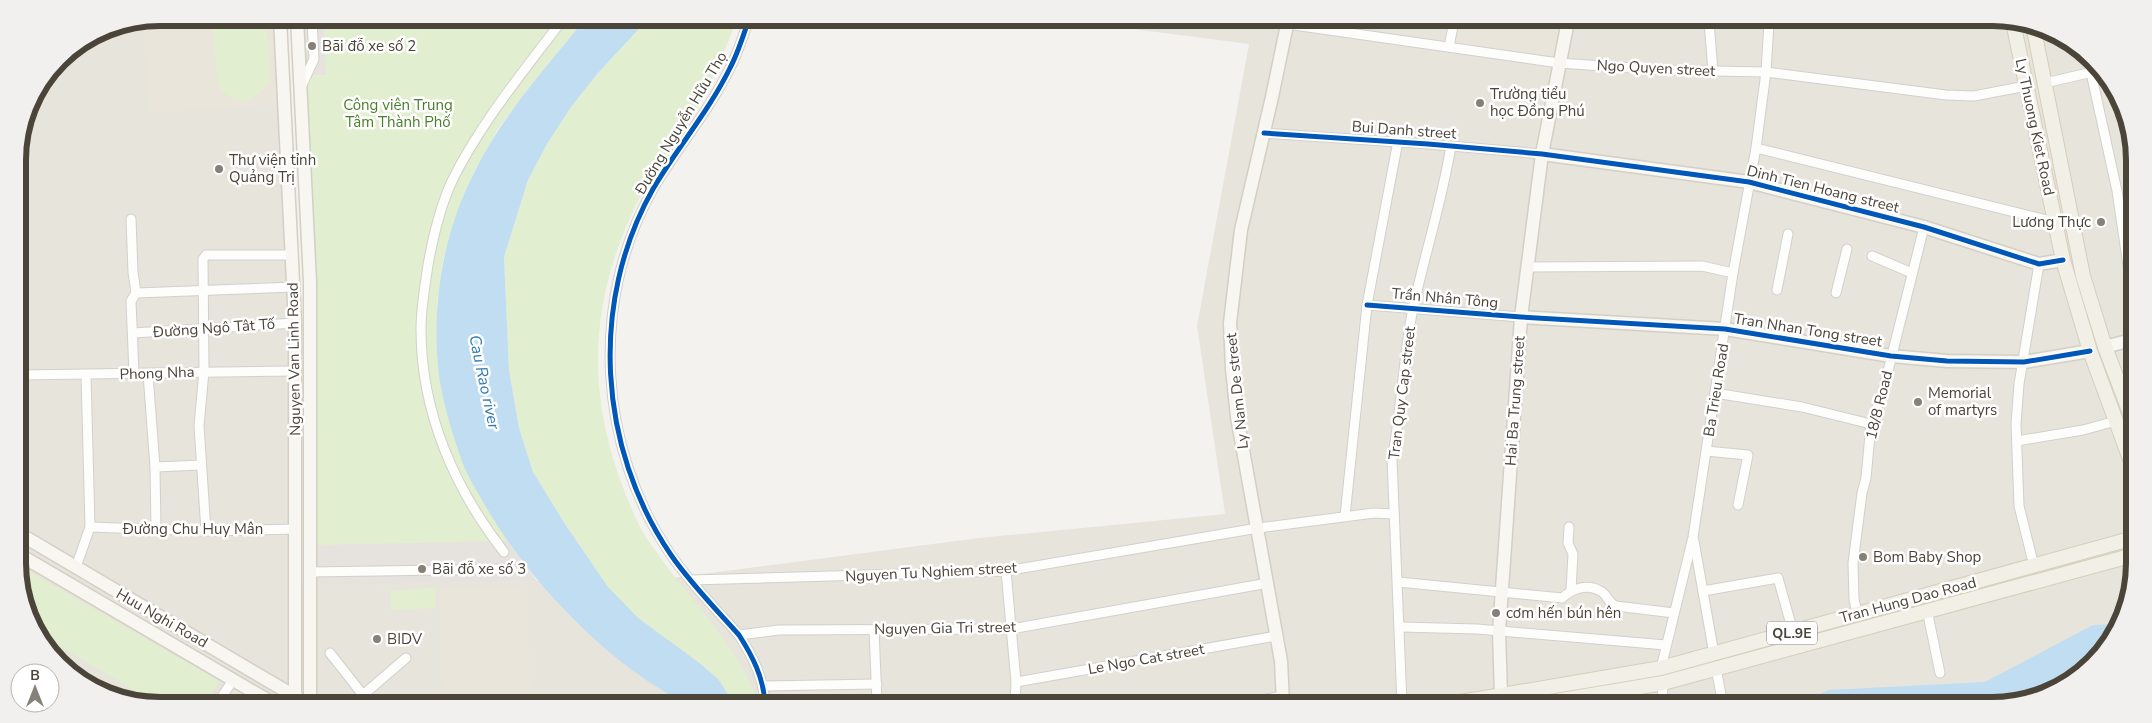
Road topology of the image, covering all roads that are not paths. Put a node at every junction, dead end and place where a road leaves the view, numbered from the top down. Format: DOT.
graph roads {
  1 [pos="280,26"];
  2 [pos="297,26"];
  3 [pos="312,26"];
  4 [pos="558,26"];
  5 [pos="747,26"];
  6 [pos="1286,26"];
  7 [pos="1314,26"];
  8 [pos="1453,26"];
  9 [pos="1567,26"];
  10 [pos="1709,26"];
  11 [pos="1769,26"];
  12 [pos="2014,28"];
  13 [pos="2035,34"];
  14 [pos="1449,46"];
  15 [pos="1559,63"];
  16 [pos="1713,71"];
  17 [pos="1766,72"];
  18 [pos="2091,73"];
  19 [pos="2044,83"];
  20 [pos="2026,86"];
  21 [pos="300,88"];
  22 [pos="1264,133"];
  23 [pos="1398,142"];
  24 [pos="1451,146"];
  25 [pos="1756,148"];
  26 [pos="1542,154"];
  27 [pos="1749,182"];
  28 [pos="132,220"];
  29 [pos="2055,222"];
  30 [pos="1924,227"];
  31 [pos="1788,234"];
  32 [pos="1847,249"];
  33 [pos="2126,252"];
  34 [pos="292,255"];
  35 [pos="1872,256"];
  36 [pos="2063,260"];
  37 [pos="2039,264"];
  38 [pos="1527,267"];
  39 [pos="1733,273"];
  40 [pos="1912,273"];
  41 [pos="294,287"];
  42 [pos="204,290"];
  43 [pos="1777,290"];
  44 [pos="136,293"];
  45 [pos="1836,293"];
  46 [pos="1367,305"];
  47 [pos="1413,308"];
  48 [pos="1521,317"];
  49 [pos="295,323"];
  50 [pos="203,330"];
  51 [pos="1725,330"];
  52 [pos="133,333"];
  53 [pos="2126,341"];
  54 [pos="2105,347"];
  55 [pos="2090,351"];
  56 [pos="1891,356"];
  57 [pos="2024,362"];
  58 [pos="204,371"];
  59 [pos="296,371"];
  60 [pos="134,374"];
  61 [pos="148,374"];
  62 [pos="86,375"];
  63 [pos="26,376"];
  64 [pos="1715,392"];
  65 [pos="2126,402"];
  66 [pos="2116,421"];
  67 [pos="1871,424"];
  68 [pos="2017,441"];
  69 [pos="2126,449"];
  70 [pos="1706,451"];
  71 [pos="201,465"];
  72 [pos="155,467"];
  73 [pos="1738,505"];
  74 [pos="1394,514"];
  75 [pos="1346,516"];
  76 [pos="1569,527"];
  77 [pos="90,528"];
  78 [pos="296,528"];
  79 [pos="1258,528"];
  80 [pos="156,529"];
  81 [pos="206,531"];
  82 [pos="1693,537"];
  83 [pos="26,538"];
  84 [pos="2126,540"];
  85 [pos="504,552"];
  86 [pos="2126,557"];
  87 [pos="26,558"];
  88 [pos="2034,566"];
  89 [pos="76,568"];
  90 [pos="512,569"];
  91 [pos="1006,571"];
  92 [pos="295,572"];
  93 [pos="311,572"];
  94 [pos="691,580"];
  95 [pos="1398,582"];
  96 [pos="1268,583"];
  97 [pos="114,590"];
  98 [pos="1571,590"];
  99 [pos="1703,591"];
  100 [pos="1501,592"];
  101 [pos="1926,595"];
  102 [pos="103,604"];
  103 [pos="146,608"];
  104 [pos="1927,610"];
  105 [pos="1674,614"];
  106 [pos="1857,614"];
  107 [pos="134,622"];
  108 [pos="1400,627"];
  109 [pos="1011,629"];
  110 [pos="874,630"];
  111 [pos="1499,632"];
  112 [pos="1793,632"];
  113 [pos="740,635"];
  114 [pos="1276,636"];
  115 [pos="1666,645"];
  116 [pos="330,653"];
  117 [pos="406,658"];
  118 [pos="1715,661"];
  119 [pos="1661,668"];
  120 [pos="1940,673"];
  121 [pos="233,680"];
  122 [pos="1016,682"];
  123 [pos="1663,683"];
  124 [pos="877,684"];
  125 [pos="764,686"];
  126 [pos="1284,696"];
  127 [pos="1402,696"];
  128 [pos="1501,696"];
  129 [pos="1515,696"];
  130 [pos="1615,696"];
  131 [pos="1662,696"];
  132 [pos="1722,696"];
  133 [pos="222,697"];
  134 [pos="262,697"];
  135 [pos="295,697"];
  136 [pos="298,697"];
  137 [pos="310,697"];
  138 [pos="360,697"];
  139 [pos="362,697"];
  140 [pos="765,697"];
  141 [pos="878,697"];
  142 [pos="1015,697"];
  1 -- 34 [label="street, Nguyen Van Linh Road"];
  2 -- 21 [label="street, Nguyen Van Linh Road"];
  3 -- 21 [label="street"];
  4 -- 85 [label="street"];
  5 -- 94 [label="street, Đường Nguyễn Hữu Thọ"];
  6 -- 22 [label="street, Ly Nam De street"];
  7 -- 14 [label="street, Ngo Quyen street"];
  8 -- 14 [label="street"];
  9 -- 15 [label="street, Hai Ba Trung street"];
  10 -- 16 [label="street"];
  11 -- 17 [label="street, Ba Trieu Road"];
  12 -- 20 [label="main road, Ly Thuong Kiet Road"];
  13 -- 19 [label="main road, Ly Thuong Kiet Road"];
  14 -- 15 [label="street, Ngo Quyen street"];
  15 -- 16 [label="street, Ngo Quyen street"];
  15 -- 26 [label="street, Hai Ba Trung street"];
  16 -- 17 [label="street, Ngo Quyen street"];
  17 -- 20 [label="street, Ngo Quyen street"];
  17 -- 25 [label="street, Ba Trieu Road"];
  18 -- 19 [label="street"];
  18 -- 33 [label="street"];
  19 -- 20 [label="main road"];
  19 -- 54 [label="main road, Ly Thuong Kiet Road"];
  20 -- 29 [label="main road, Ly Thuong Kiet Road"];
  21 -- 93 [label="street, Nguyen Van Linh Road"];
  22 -- 23 [label="street, Bui Danh street"];
  22 -- 79 [label="street, Ly Nam De street"];
  23 -- 24 [label="street, Bui Danh street"];
  23 -- 46 [label="street"];
  24 -- 26 [label="street, Bui Danh street"];
  24 -- 47 [label="street, Tran Quy Cap street"];
  25 -- 27 [label="street, Ba Trieu Road"];
  25 -- 29 [label="street"];
  26 -- 27 [label="street, Dinh Tien Hoang street"];
  26 -- 38 [label="street, Hai Ba Trung street"];
  27 -- 30 [label="street, Dinh Tien Hoang street"];
  27 -- 39 [label="street, Ba Trieu Road"];
  28 -- 44 [label="street"];
  29 -- 36 [label="main road, Ly Thuong Kiet Road"];
  30 -- 37 [label="street, Dinh Tien Hoang street"];
  30 -- 40 [label="street, 18/8 Road"];
  31 -- 43 [label="street"];
  32 -- 45 [label="street"];
  34 -- 41 [label="street, Nguyen Van Linh Road"];
  34 -- 42 [label="street"];
  35 -- 40 [label="street"];
  36 -- 37 [label="street, Dinh Tien Hoang street"];
  36 -- 55 [label="main road, Ly Thuong Kiet Road"];
  37 -- 57 [label="street"];
  38 -- 39 [label="street"];
  38 -- 48 [label="street, Hai Ba Trung street"];
  39 -- 51 [label="street, Ba Trieu Road"];
  40 -- 56 [label="street, 18/8 Road"];
  41 -- 42 [label="street"];
  41 -- 49 [label="street, Nguyen Van Linh Road"];
  42 -- 44 [label="street"];
  42 -- 50 [label="street"];
  44 -- 52 [label="street"];
  46 -- 47 [label="street, Trần Nhân Tông"];
  46 -- 75 [label="street"];
  47 -- 48 [label="street, Trần Nhân Tông"];
  47 -- 74 [label="street, Tran Quy Cap street"];
  48 -- 51 [label="street, Tran Nhan Tong street"];
  48 -- 100 [label="street, Hai Ba Trung street"];
  49 -- 50 [label="street, Đường Ngô Tât Tố"];
  49 -- 59 [label="street, Nguyen Van Linh Road"];
  50 -- 52 [label="street, Đường Ngô Tât Tố"];
  50 -- 58 [label="street"];
  51 -- 56 [label="street, Tran Nhan Tong street"];
  51 -- 64 [label="street, Ba Trieu Road"];
  52 -- 60 [label="street"];
  53 -- 54 [label="street"];
  54 -- 55 [label="main road"];
  54 -- 65 [label="main road, Ly Thuong Kiet Road"];
  55 -- 57 [label="street, Tran Nhan Tong street"];
  55 -- 66 [label="main road, Ly Thuong Kiet Road"];
  56 -- 57 [label="street, Tran Nhan Tong street"];
  56 -- 67 [label="street, 18/8 Road"];
  57 -- 68 [label="street"];
  58 -- 59 [label="street, Phong Nha"];
  58 -- 61 [label="street, Phong Nha"];
  58 -- 71 [label="street"];
  59 -- 78 [label="street, Nguyen Van Linh Road"];
  60 -- 61 [label="street, Phong Nha"];
  60 -- 62 [label="street, Phong Nha"];
  61 -- 72 [label="street"];
  62 -- 63 [label="street, Phong Nha"];
  62 -- 77 [label="street"];
  64 -- 67 [label="street"];
  64 -- 70 [label="street, Ba Trieu Road"];
  66 -- 68 [label="street"];
  66 -- 69 [label="main road, Ly Thuong Kiet Road"];
  67 -- 106 [label="street, 18/8 Road"];
  68 -- 88 [label="street"];
  70 -- 73 [label="street"];
  70 -- 82 [label="street, Ba Trieu Road"];
  71 -- 72 [label="street"];
  71 -- 81 [label="street"];
  72 -- 80 [label="street"];
  74 -- 75 [label="street, Nguyen Tu Nghiem street"];
  74 -- 95 [label="street, Tran Quy Cap street"];
  75 -- 79 [label="street, Nguyen Tu Nghiem street"];
  76 -- 98 [label="street"];
  77 -- 80 [label="street, Đường Chu Huy Mân"];
  77 -- 89 [label="street"];
  78 -- 81 [label="street, Đường Chu Huy Mân"];
  78 -- 92 [label="street, Nguyen Van Linh Road"];
  79 -- 91 [label="street, Nguyen Tu Nghiem street"];
  79 -- 96 [label="street, Ly Nam De street"];
  80 -- 81 [label="street, Đường Chu Huy Mân"];
  82 -- 99 [label="street"];
  82 -- 105 [label="street, Ba Trieu Road"];
  83 -- 89 [label="street, Huu Nghi Road"];
  84 -- 88 [label="main road, Tran Hung Dao Road / QL.9E"];
  86 -- 104 [label="main road, Tran Hung Dao Road / QL.9E"];
  87 -- 102 [label="street, Huu Nghi Road"];
  88 -- 101 [label="main road, Tran Hung Dao Road / QL.9E"];
  89 -- 97 [label="street, Huu Nghi Road"];
  90 -- 93 [label="street"];
  91 -- 94 [label="street, Nguyen Tu Nghiem street"];
  91 -- 109 [label="street"];
  92 -- 93 [label="street"];
  92 -- 136 [label="street, Nguyen Van Linh Road"];
  93 -- 137 [label="street, Nguyen Van Linh Road"];
  94 -- 113 [label="street, Đường Nguyễn Hữu Thọ"];
  95 -- 100 [label="street"];
  95 -- 108 [label="street, Tran Quy Cap street"];
  96 -- 109 [label="street, Nguyen Gia Tri street"];
  96 -- 114 [label="street, Ly Nam De street"];
  97 -- 102 [label="street"];
  97 -- 103 [label="street, Huu Nghi Road"];
  98 -- 100 [label="street"];
  98 -- 105 [label="street"];
  99 -- 112 [label="street"];
  99 -- 118 [label="street"];
  100 -- 111 [label="street, Hai Ba Trung street"];
  101 -- 104 [label="main road"];
  101 -- 106 [label="main road, Tran Hung Dao Road / QL.9E"];
  102 -- 107 [label="street, Huu Nghi Road"];
  103 -- 107 [label="street"];
  103 -- 135 [label="street, Huu Nghi Road"];
  104 -- 118 [label="main road, Tran Hung Dao Road / QL.9E"];
  104 -- 120 [label="street"];
  105 -- 115 [label="street, Ba Trieu Road"];
  106 -- 112 [label="main road, Tran Hung Dao Road / QL.9E"];
  107 -- 121 [label="street, Huu Nghi Road"];
  108 -- 111 [label="street"];
  108 -- 127 [label="street, Tran Quy Cap street"];
  109 -- 110 [label="street, Nguyen Gia Tri street"];
  109 -- 122 [label="street"];
  110 -- 113 [label="street, Nguyen Gia Tri street"];
  110 -- 124 [label="street"];
  111 -- 115 [label="street"];
  111 -- 128 [label="street, Hai Ba Trung street"];
  112 -- 118 [label="main road, Tran Hung Dao Road / QL.9E"];
  113 -- 125 [label="street, Đường Nguyễn Hữu Thọ"];
  114 -- 122 [label="street, Le Ngo Cat street"];
  114 -- 126 [label="street, Ly Nam De street"];
  115 -- 119 [label="street, Ba Trieu Road"];
  116 -- 138 [label="street"];
  117 -- 139 [label="street"];
  118 -- 119 [label="main road, Tran Hung Dao Road / QL.9E"];
  118 -- 123 [label="main road, Tran Hung Dao Road / QL.9E"];
  118 -- 132 [label="street"];
  119 -- 129 [label="main road, Tran Hung Dao Road / QL.9E"];
  121 -- 133 [label="street"];
  121 -- 134 [label="street, Huu Nghi Road"];
  122 -- 142 [label="street"];
  123 -- 130 [label="main road, Tran Hung Dao Road / QL.9E"];
  123 -- 131 [label="street"];
  124 -- 125 [label="street"];
  124 -- 141 [label="street"];
  125 -- 140 [label="street, Đường Nguyễn Hữu Thọ"];
}
